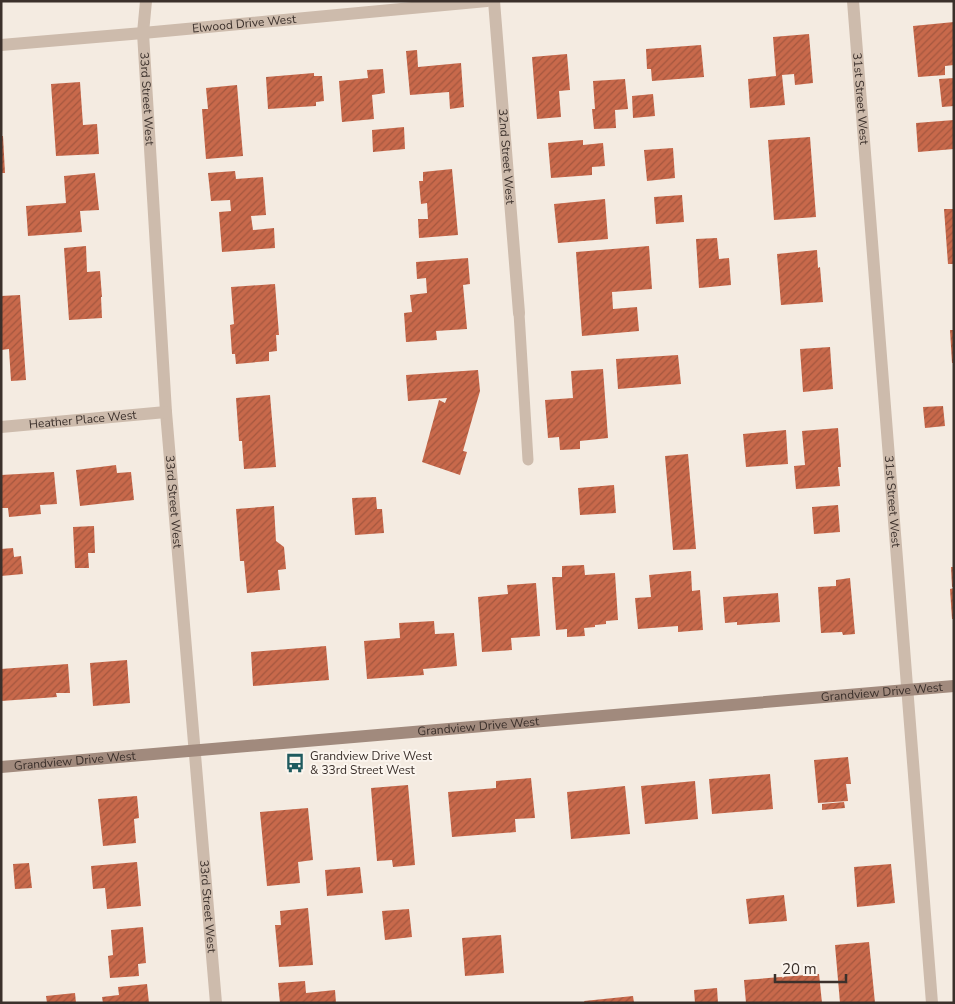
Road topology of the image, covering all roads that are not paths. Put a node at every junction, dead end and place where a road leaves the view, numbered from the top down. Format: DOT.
graph roads {
  1 [pos="146,1"];
  2 [pos="487,1"];
  3 [pos="494,1"];
  4 [pos="853,1"];
  5 [pos="143,33"];
  6 [pos="1,45"];
  7 [pos="519,312"];
  8 [pos="166,412"];
  9 [pos="1,427"];
  10 [pos="528,460"];
  11 [pos="954,686"];
  12 [pos="907,690"];
  13 [pos="195,750"];
  14 [pos="1,766"];
  15 [pos="216,1003"];
  16 [pos="932,1003"];
  1 -- 5 [label="street, 33rd Street West"];
  2 -- 5 [label="street, Elwood Drive West"];
  3 -- 7 [label="street, 32nd Street West"];
  4 -- 12 [label="street, 31st Street West"];
  5 -- 6 [label="street, Elwood Drive West"];
  5 -- 8 [label="street, 33rd Street West"];
  7 -- 10 [label="lane"];
  8 -- 9 [label="street, Heather Place West"];
  8 -- 13 [label="street, 33rd Street West"];
  11 -- 12 [label="street, Grandview Drive West"];
  12 -- 13 [label="street, Grandview Drive West"];
  12 -- 16 [label="street, 31st Street West"];
  13 -- 14 [label="street, Grandview Drive West"];
  13 -- 15 [label="street, 33rd Street West"];
}
